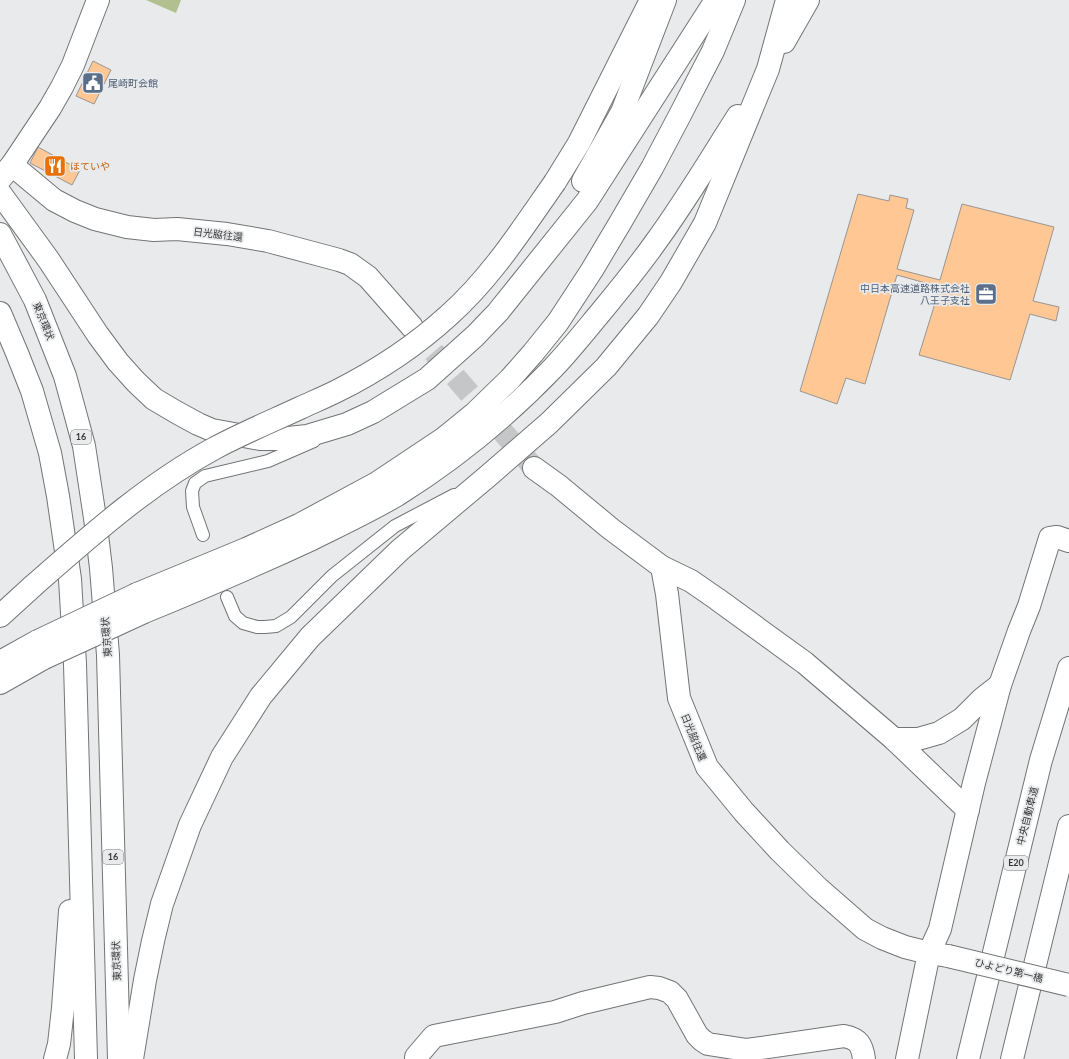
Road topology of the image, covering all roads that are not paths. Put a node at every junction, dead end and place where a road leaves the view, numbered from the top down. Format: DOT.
graph roads {
  1 [pos="98,0"];
  2 [pos="651,0"];
  3 [pos="665,0"];
  4 [pos="716,0"];
  5 [pos="734,0"];
  6 [pos="787,0"];
  7 [pos="808,0"];
  8 [pos="768,69"];
  9 [pos="6,172"];
  10 [pos="0,193"];
  11 [pos="0,234"];
  12 [pos="538,261"];
  13 [pos="0,313"];
  14 [pos="412,327"];
  15 [pos="347,424"];
  16 [pos="534,468"];
  17 [pos="488,476"];
  18 [pos="203,536"];
  19 [pos="1063,539"];
  20 [pos="662,567"];
  21 [pos="227,597"];
  22 [pos="141,603"];
  23 [pos="0,616"];
  24 [pos="41,650"];
  25 [pos="0,662"];
  26 [pos="1069,668"];
  27 [pos="0,683"];
  28 [pos="1000,685"];
  29 [pos="894,739"];
  30 [pos="968,810"];
  31 [pos="79,819"];
  32 [pos="1069,826"];
  33 [pos="938,954"];
  34 [pos="1069,985"];
  35 [pos="55,1059"];
  36 [pos="86,1059"];
  37 [pos="119,1059"];
  38 [pos="132,1059"];
  39 [pos="416,1059"];
  40 [pos="864,1059"];
  41 [pos="907,1059"];
  42 [pos="968,1059"];
  43 [pos="1012,1059"];
  1 -- 9 [label="main road"];
  2 -- 23 [label="main road, bridge"];
  3 -- 12 [label="main road"];
  4 -- 12 [label="main road"];
  5 -- 22 [label="main road"];
  6 -- 8 [label="main road"];
  7 -- 8 [label="main road"];
  8 -- 17 [label="main road"];
  8 -- 22 [label="main road"];
  9 -- 14 [label="main road, 日光脇往還"];
  10 -- 15 [label="main road"];
  11 -- 37 [label="main road, 東京環状 / 16"];
  12 -- 15 [label="main road"];
  13 -- 31 [label="main road"];
  15 -- 18 [label="lane"];
  16 -- 20 [label="main road"];
  17 -- 21 [label="lane"];
  17 -- 38 [label="main road"];
  19 -- 28 [label="main road"];
  20 -- 29 [label="main road"];
  20 -- 33 [label="main road, 日光脇往還"];
  22 -- 24 [label="main road, bridge"];
  24 -- 25 [label="main road"];
  24 -- 27 [label="main road"];
  26 -- 42 [label="main road, 中央自動車道 / E20"];
  28 -- 29 [label="main road"];
  28 -- 30 [label="main road"];
  29 -- 30 [label="main road"];
  30 -- 33 [label="main road"];
  31 -- 35 [label="main road"];
  31 -- 36 [label="main road"];
  32 -- 43 [label="main road"];
  33 -- 34 [label="main road, ひよどり第一橋, bridge"];
  33 -- 41 [label="main road"];
  39 -- 40 [label="main road"];
}
